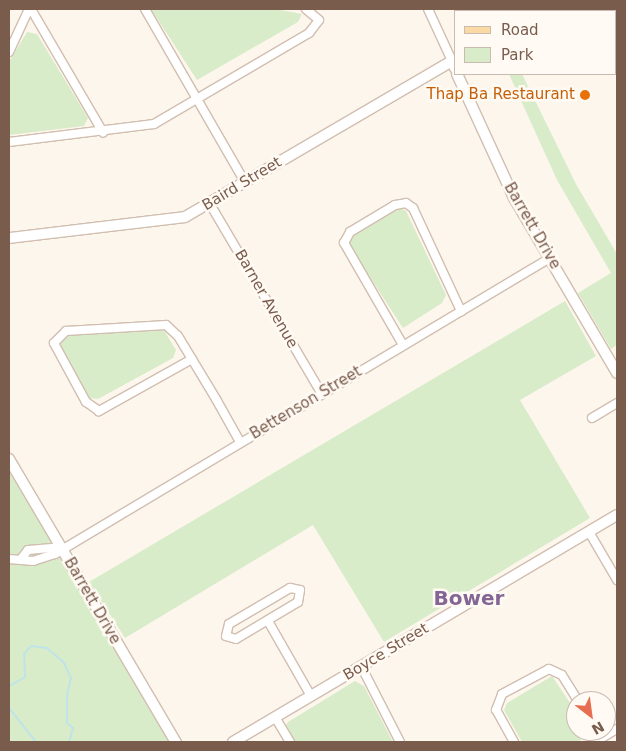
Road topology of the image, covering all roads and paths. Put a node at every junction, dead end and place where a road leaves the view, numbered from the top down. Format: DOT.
graph roads {
  1 [pos="30,9"];
  2 [pos="144,9"];
  3 [pos="306,9"];
  4 [pos="428,9"];
  5 [pos="9,52"];
  6 [pos="453,64"];
  7 [pos="458,75"];
  8 [pos="197,99"];
  9 [pos="103,132"];
  10 [pos="9,142"];
  11 [pos="246,182"];
  12 [pos="210,204"];
  13 [pos="9,238"];
  14 [pos="550,258"];
  15 [pos="461,311"];
  16 [pos="403,346"];
  17 [pos="192,359"];
  18 [pos="617,372"];
  19 [pos="322,394"];
  20 [pos="617,403"];
  21 [pos="592,418"];
  22 [pos="240,442"];
  23 [pos="9,459"];
  24 [pos="617,515"];
  25 [pos="590,532"];
  26 [pos="61,547"];
  27 [pos="9,559"];
  28 [pos="617,580"];
  29 [pos="268,621"];
  30 [pos="362,666"];
  31 [pos="570,691"];
  32 [pos="312,696"];
  33 [pos="275,717"];
  34 [pos="176,742"];
  35 [pos="233,742"];
  36 [pos="290,742"];
  37 [pos="400,742"];
  38 [pos="514,742"];
  1 -- 5 [label="street"];
  1 -- 9 [label="street"];
  2 -- 8 [label="street"];
  3 -- 8 [label="street"];
  4 -- 6 [label="street"];
  6 -- 11 [label="street, Baird Street"];
  7 -- 14 [label="street, Barrett Drive"];
  8 -- 9 [label="street"];
  8 -- 11 [label="street"];
  9 -- 10 [label="street"];
  11 -- 12 [label="street, Baird Street"];
  12 -- 13 [label="street, Baird Street"];
  12 -- 19 [label="street, Barner Avenue"];
  14 -- 15 [label="street, Bettenson Street"];
  14 -- 18 [label="street, Barrett Drive"];
  15 -- 16 [label="street, Bettenson Street"];
  15 -- 16 [label="street"];
  16 -- 19 [label="street, Bettenson Street"];
  17 -- 17 [label="street"];
  17 -- 22 [label="street"];
  19 -- 22 [label="street, Bettenson Street"];
  20 -- 21 [label="street"];
  22 -- 26 [label="street, Bettenson Street"];
  23 -- 26 [label="street, Barrett Drive"];
  24 -- 25 [label="street, Boyce Street"];
  25 -- 28 [label="street"];
  25 -- 30 [label="street, Boyce Street"];
  26 -- 27 [label="street, Bettenson Street"];
  26 -- 34 [label="street, Barrett Drive"];
  29 -- 29 [label="street"];
  29 -- 32 [label="street"];
  30 -- 32 [label="street, Boyce Street"];
  30 -- 37 [label="street"];
  31 -- 38 [label="street"];
  32 -- 33 [label="street, Boyce Street"];
  33 -- 35 [label="street, Boyce Street"];
  33 -- 36 [label="street"];
}
